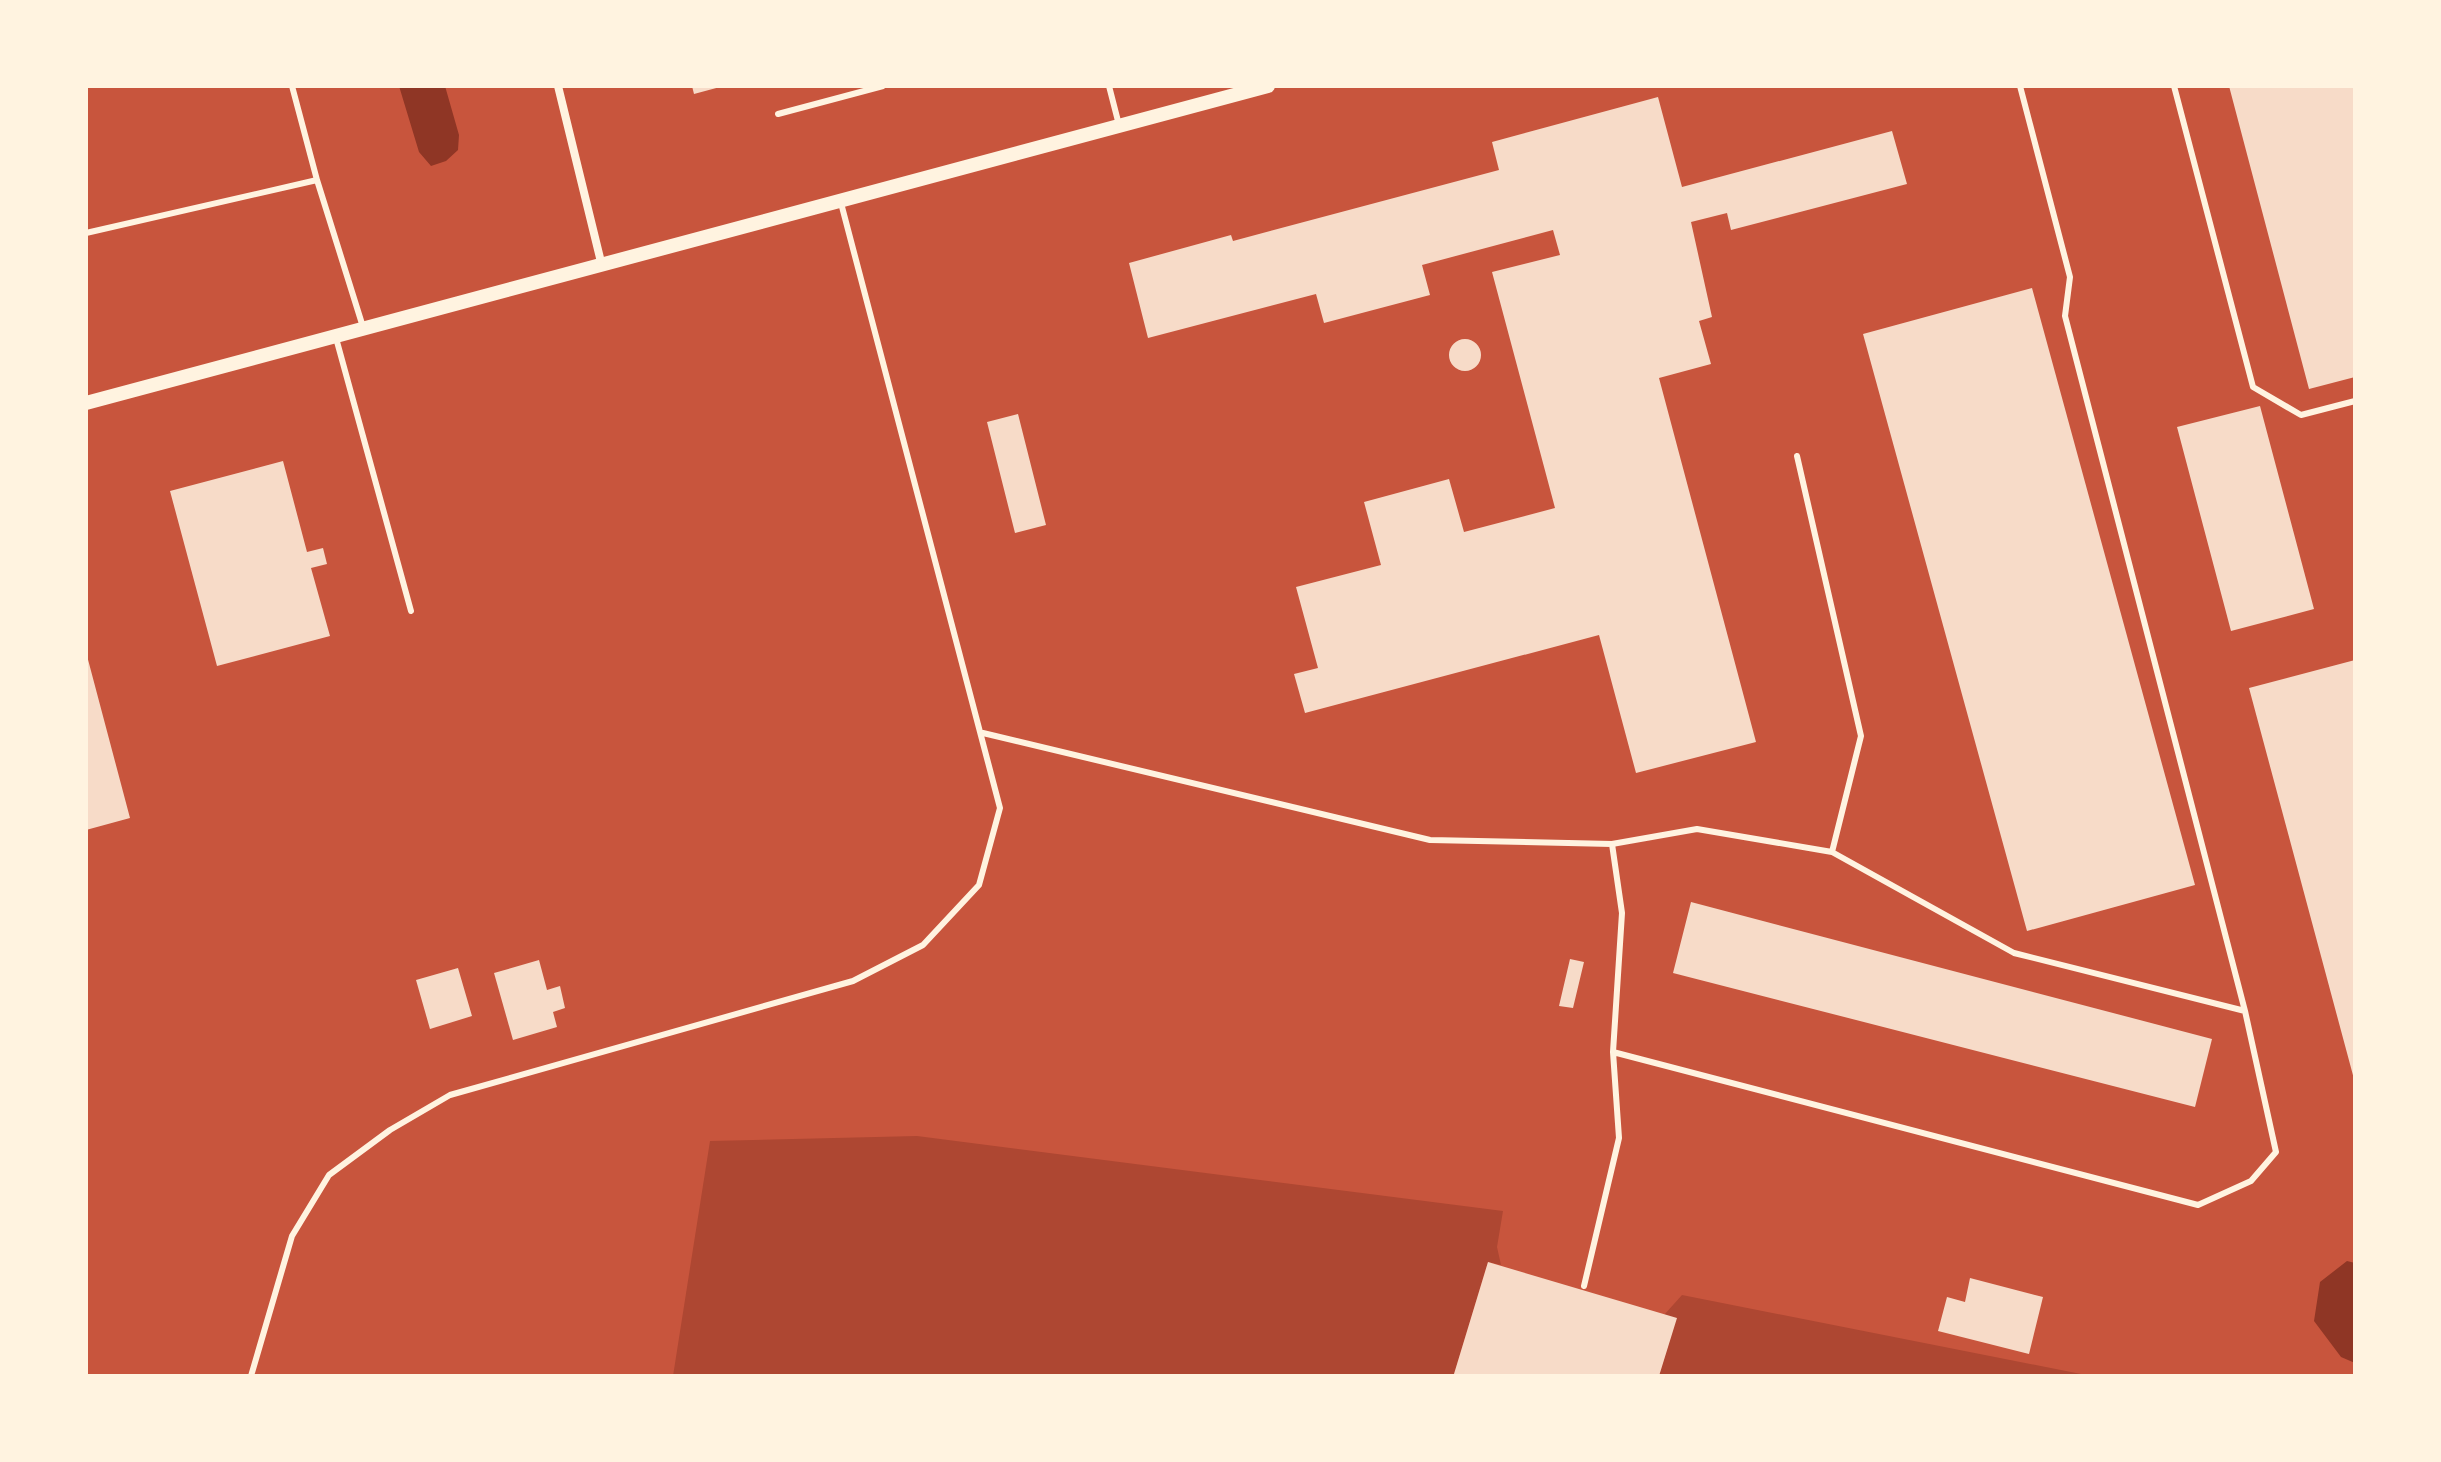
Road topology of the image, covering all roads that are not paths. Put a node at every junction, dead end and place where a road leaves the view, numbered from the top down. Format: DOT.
graph roads {
  1 [pos="292,86"];
  2 [pos="558,86"];
  3 [pos="883,86"];
  4 [pos="1109,86"];
  5 [pos="1268,86"];
  6 [pos="2020,86"];
  7 [pos="2174,86"];
  8 [pos="778,114"];
  9 [pos="1119,125"];
  10 [pos="317,180"];
  11 [pos="840,199"];
  12 [pos="86,233"];
  13 [pos="601,262"];
  14 [pos="363,327"];
  15 [pos="335,334"];
  16 [pos="2355,401"];
  17 [pos="86,403"];
  18 [pos="1797,456"];
  19 [pos="411,611"];
  20 [pos="983,733"];
  21 [pos="1612,844"];
  22 [pos="1832,852"];
  23 [pos="2245,1011"];
  24 [pos="1613,1052"];
  25 [pos="1584,1286"];
  26 [pos="251,1376"];
  1 -- 10 [label="lane"];
  2 -- 13 [label="street"];
  3 -- 8 [label="lane"];
  4 -- 9 [label="lane"];
  5 -- 9 [label="street"];
  6 -- 23 [label="lane"];
  7 -- 16 [label="lane"];
  9 -- 11 [label="street"];
  10 -- 12 [label="lane"];
  10 -- 14 [label="lane"];
  11 -- 13 [label="street"];
  11 -- 20 [label="lane"];
  13 -- 14 [label="street"];
  14 -- 15 [label="street"];
  15 -- 17 [label="street"];
  15 -- 19 [label="lane"];
  18 -- 22 [label="lane"];
  20 -- 21 [label="lane"];
  20 -- 26 [label="lane"];
  21 -- 22 [label="lane"];
  21 -- 24 [label="lane"];
  22 -- 23 [label="lane"];
  23 -- 24 [label="lane"];
  24 -- 25 [label="lane"];
}
